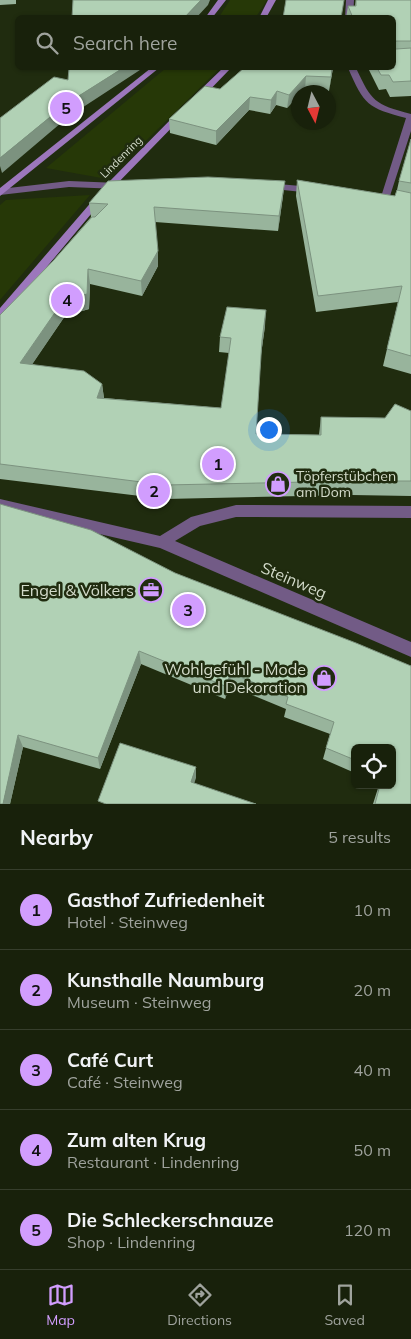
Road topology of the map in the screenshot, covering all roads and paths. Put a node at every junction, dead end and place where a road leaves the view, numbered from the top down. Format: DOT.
graph roads {
  1 [pos="222,0"];
  2 [pos="272,0"];
  3 [pos="350,0"];
  4 [pos="210,15"];
  5 [pos="264,15"];
  6 [pos="349,15"];
  7 [pos="152,70"];
  8 [pos="225,70"];
  9 [pos="353,70"];
  10 [pos="192,102"];
  11 [pos="185,110"];
  12 [pos="411,117"];
  13 [pos="109,186"];
  14 [pos="133,186"];
  15 [pos="255,186"];
  16 [pos="320,190"];
  17 [pos="0,193"];
  18 [pos="385,200"];
  19 [pos="0,315"];
  20 [pos="0,505"];
  21 [pos="411,512"];
  22 [pos="162,542"];
  23 [pos="411,650"];
  1 -- 4 [label="main road"];
  2 -- 5 [label="main road"];
  3 -- 6 [label="street"];
  7 -- 17 [label="main road"];
  8 -- 10 [label="main road"];
  9 -- 12 [label="street"];
  11 -- 13 [label="main road, Lindenring"];
  12 -- 18 [label="street"];
  13 -- 14 [label="street"];
  13 -- 17 [label="street"];
  13 -- 19 [label="main road, Lindenring"];
  15 -- 16 [label="street"];
  20 -- 22 [label="street, Steinweg"];
  21 -- 22 [label="street"];
  22 -- 23 [label="street, Steinweg"];
}
